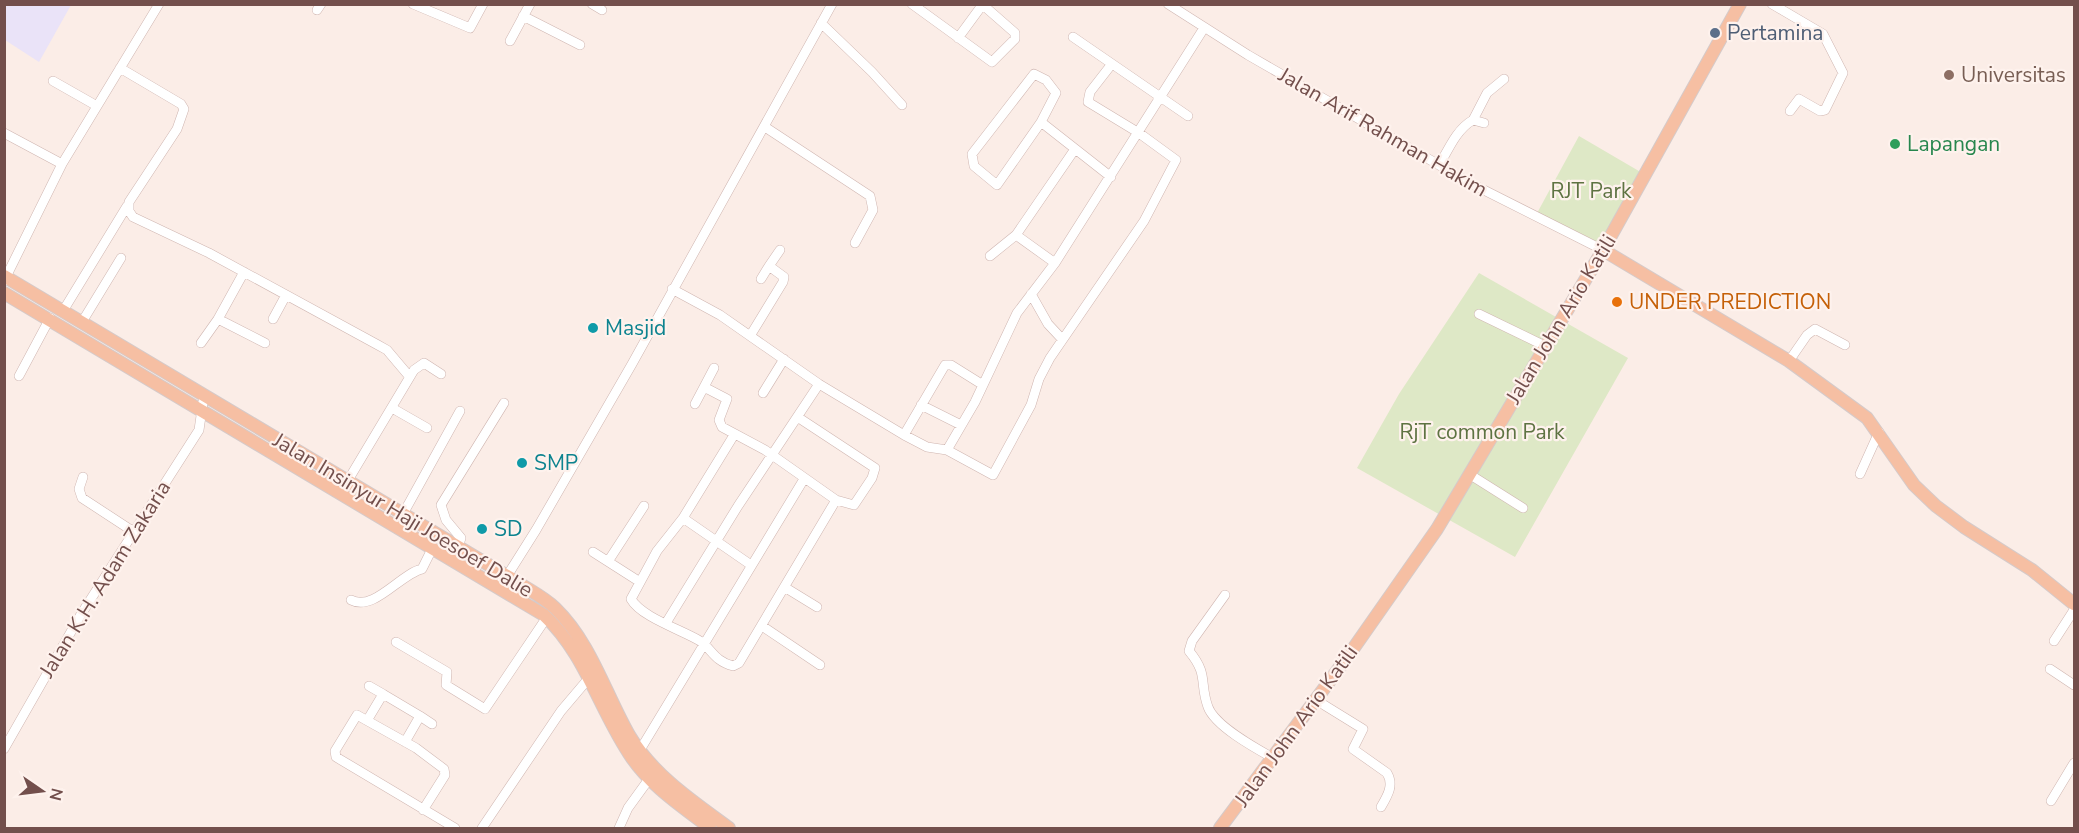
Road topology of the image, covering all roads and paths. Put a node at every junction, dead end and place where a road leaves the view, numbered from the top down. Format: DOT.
graph roads {
  1 [pos="159,4"];
  2 [pos="413,4"];
  3 [pos="483,4"];
  4 [pos="530,4"];
  5 [pos="592,4"];
  6 [pos="832,4"];
  7 [pos="912,4"];
  8 [pos="1168,4"];
  9 [pos="1740,4"];
  10 [pos="1772,4"];
  11 [pos="983,5"];
  12 [pos="602,10"];
  13 [pos="523,16"];
  14 [pos="821,23"];
  15 [pos="1204,28"];
  16 [pos="1073,37"];
  17 [pos="958,38"];
  18 [pos="510,41"];
  19 [pos="580,45"];
  20 [pos="1111,65"];
  21 [pos="120,68"];
  22 [pos="1504,79"];
  23 [pos="53,81"];
  24 [pos="1160,98"];
  25 [pos="902,105"];
  26 [pos="97,106"];
  27 [pos="1790,111"];
  28 [pos="1188,116"];
  29 [pos="1473,120"];
  30 [pos="1041,122"];
  31 [pos="1484,123"];
  32 [pos="765,127"];
  33 [pos="4,133"];
  34 [pos="1139,133"];
  35 [pos="1075,149"];
  36 [pos="62,164"];
  37 [pos="1440,164"];
  38 [pos="1111,177"];
  39 [pos="128,206"];
  40 [pos="1016,235"];
  41 [pos="855,243"];
  42 [pos="780,250"];
  43 [pos="1603,250"];
  44 [pos="990,256"];
  45 [pos="121,258"];
  46 [pos="1055,263"];
  47 [pos="769,266"];
  48 [pos="244,272"];
  49 [pos="5,278"];
  50 [pos="761,279"];
  51 [pos="672,289"];
  52 [pos="4,293"];
  53 [pos="1031,294"];
  54 [pos="286,295"];
  55 [pos="63,311"];
  56 [pos="1479,314"];
  57 [pos="50,318"];
  58 [pos="218,319"];
  59 [pos="273,319"];
  60 [pos="82,322"];
  61 [pos="750,336"];
  62 [pos="1062,339"];
  63 [pos="201,343"];
  64 [pos="265,343"];
  65 [pos="1845,345"];
  66 [pos="1545,346"];
  67 [pos="784,359"];
  68 [pos="1789,361"];
  69 [pos="714,368"];
  70 [pos="441,374"];
  71 [pos="19,376"];
  72 [pos="409,376"];
  73 [pos="819,384"];
  74 [pos="983,385"];
  75 [pos="704,387"];
  76 [pos="763,393"];
  77 [pos="204,395"];
  78 [pos="504,402"];
  79 [pos="695,404"];
  80 [pos="921,405"];
  81 [pos="203,408"];
  82 [pos="392,408"];
  83 [pos="460,411"];
  84 [pos="799,418"];
  85 [pos="961,425"];
  86 [pos="427,428"];
  87 [pos="1878,432"];
  88 [pos="734,435"];
  89 [pos="904,435"];
  90 [pos="947,450"];
  91 [pos="773,456"];
  92 [pos="1469,474"];
  93 [pos="1860,474"];
  94 [pos="84,477"];
  95 [pos="804,479"];
  96 [pos="347,482"];
  97 [pos="836,500"];
  98 [pos="644,506"];
  99 [pos="1523,508"];
  100 [pos="403,514"];
  101 [pos="683,518"];
  102 [pos="134,532"];
  103 [pos="716,541"];
  104 [pos="433,547"];
  105 [pos="458,547"];
  106 [pos="593,552"];
  107 [pos="609,560"];
  108 [pos="751,565"];
  109 [pos="507,576"];
  110 [pos="640,582"];
  111 [pos="498,586"];
  112 [pos="786,588"];
  113 [pos="1225,595"];
  114 [pos="351,600"];
  115 [pos="2074,604"];
  116 [pos="817,608"];
  117 [pos="2074,610"];
  118 [pos="547,617"];
  119 [pos="666,623"];
  120 [pos="762,626"];
  121 [pos="2054,641"];
  122 [pos="396,642"];
  123 [pos="703,649"];
  124 [pos="820,665"];
  125 [pos="2050,669"];
  126 [pos="590,678"];
  127 [pos="2074,685"];
  128 [pos="369,686"];
  129 [pos="383,694"];
  130 [pos="1316,699"];
  131 [pos="420,716"];
  132 [pos="368,719"];
  133 [pos="432,723"];
  134 [pos="405,742"];
  135 [pos="4,749"];
  136 [pos="640,750"];
  137 [pos="1273,758"];
  138 [pos="2074,763"];
  139 [pos="649,778"];
  140 [pos="2051,801"];
  141 [pos="1381,807"];
  142 [pos="423,810"];
  143 [pos="455,828"];
  144 [pos="482,828"];
  145 [pos="620,828"];
  146 [pos="710,828"];
  147 [pos="729,828"];
  148 [pos="1220,828"];
  1 -- 21 [label="street"];
  2 -- 3 [label="street"];
  4 -- 13 [label="street"];
  5 -- 12 [label="street"];
  6 -- 14 [label="street"];
  7 -- 17 [label="street"];
  8 -- 15 [label="street, Jalan Arif Rahman Hakim"];
  9 -- 43 [label="main road, Jalan John Ario Katili"];
  10 -- 27 [label="street"];
  11 -- 17 [label="street"];
  11 -- 17 [label="street"];
  13 -- 18 [label="street"];
  13 -- 19 [label="street"];
  14 -- 25 [label="street"];
  14 -- 32 [label="street"];
  15 -- 24 [label="street"];
  15 -- 37 [label="street, Jalan Arif Rahman Hakim"];
  16 -- 20 [label="street"];
  20 -- 24 [label="street"];
  20 -- 34 [label="street"];
  21 -- 26 [label="street"];
  21 -- 39 [label="street"];
  22 -- 29 [label="street"];
  23 -- 26 [label="street"];
  24 -- 28 [label="street"];
  24 -- 34 [label="street"];
  26 -- 36 [label="street"];
  29 -- 31 [label="street"];
  29 -- 37 [label="street"];
  30 -- 30 [label="street"];
  30 -- 35 [label="street"];
  32 -- 41 [label="street"];
  32 -- 51 [label="street"];
  33 -- 36 [label="street"];
  34 -- 38 [label="street"];
  34 -- 62 [label="street"];
  35 -- 38 [label="street"];
  35 -- 40 [label="street"];
  36 -- 49 [label="street"];
  37 -- 43 [label="street, Jalan Arif Rahman Hakim"];
  38 -- 46 [label="street"];
  39 -- 48 [label="street"];
  39 -- 55 [label="street"];
  40 -- 44 [label="street"];
  40 -- 46 [label="street"];
  42 -- 47 [label="street"];
  43 -- 66 [label="main road, Jalan John Ario Katili"];
  43 -- 68 [label="main road"];
  45 -- 60 [label="street"];
  46 -- 53 [label="street"];
  47 -- 50 [label="street"];
  47 -- 61 [label="street"];
  48 -- 54 [label="street"];
  48 -- 58 [label="street"];
  49 -- 55 [label="main road, Jalan Insinyur Haji Joesoef Dalie"];
  51 -- 61 [label="street"];
  51 -- 109 [label="street"];
  52 -- 57 [label="main road, Jalan Insinyur Haji Joesoef Dalie"];
  53 -- 62 [label="street"];
  53 -- 74 [label="street"];
  54 -- 59 [label="street"];
  54 -- 72 [label="street"];
  55 -- 60 [label="main road, Jalan Insinyur Haji Joesoef Dalie"];
  56 -- 66 [label="street"];
  57 -- 71 [label="street"];
  57 -- 81 [label="main road, Jalan Insinyur Haji Joesoef Dalie"];
  58 -- 63 [label="street"];
  58 -- 64 [label="street"];
  60 -- 77 [label="main road, Jalan Insinyur Haji Joesoef Dalie"];
  61 -- 67 [label="street"];
  62 -- 90 [label="street"];
  65 -- 68 [label="street"];
  66 -- 92 [label="main road, Jalan John Ario Katili"];
  67 -- 73 [label="street"];
  67 -- 76 [label="street"];
  68 -- 87 [label="main road"];
  69 -- 75 [label="street"];
  70 -- 72 [label="street"];
  72 -- 82 [label="street"];
  73 -- 84 [label="street"];
  73 -- 89 [label="street"];
  74 -- 80 [label="street"];
  74 -- 85 [label="street"];
  75 -- 79 [label="street"];
  75 -- 88 [label="street"];
  77 -- 81 [label="street, Jalan K.H. Adam Zakaria"];
  77 -- 96 [label="main road, Jalan Insinyur Haji Joesoef Dalie"];
  78 -- 105 [label="street"];
  80 -- 85 [label="street"];
  80 -- 89 [label="street"];
  81 -- 102 [label="street, Jalan K.H. Adam Zakaria"];
  81 -- 104 [label="main road, Jalan Insinyur Haji Joesoef Dalie"];
  82 -- 86 [label="street"];
  82 -- 96 [label="street"];
  83 -- 100 [label="street"];
  84 -- 91 [label="street"];
  84 -- 97 [label="street"];
  85 -- 90 [label="street"];
  87 -- 93 [label="street"];
  87 -- 115 [label="main road"];
  88 -- 91 [label="street"];
  88 -- 101 [label="street"];
  89 -- 90 [label="street"];
  91 -- 95 [label="street"];
  91 -- 103 [label="street"];
  92 -- 99 [label="street"];
  92 -- 130 [label="main road, Jalan John Ario Katili"];
  94 -- 102 [label="street"];
  95 -- 97 [label="street"];
  95 -- 108 [label="street"];
  96 -- 100 [label="main road, Jalan Insinyur Haji Joesoef Dalie"];
  97 -- 112 [label="street"];
  98 -- 107 [label="street"];
  100 -- 105 [label="main road, Jalan Insinyur Haji Joesoef Dalie"];
  101 -- 103 [label="street"];
  101 -- 110 [label="street"];
  102 -- 135 [label="street, Jalan K.H. Adam Zakaria"];
  103 -- 108 [label="street"];
  103 -- 119 [label="street"];
  104 -- 111 [label="main road, Jalan Insinyur Haji Joesoef Dalie"];
  104 -- 114 [label="street"];
  105 -- 109 [label="main road, Jalan Insinyur Haji Joesoef Dalie"];
  106 -- 107 [label="street"];
  107 -- 110 [label="street"];
  108 -- 123 [label="street"];
  109 -- 111 [label="street"];
  109 -- 136 [label="main road, Jalan Insinyur Haji Joesoef Dalie"];
  110 -- 119 [label="street"];
  111 -- 118 [label="main road, Jalan Insinyur Haji Joesoef Dalie"];
  112 -- 116 [label="street"];
  112 -- 120 [label="street"];
  113 -- 137 [label="street"];
  117 -- 121 [label="street"];
  118 -- 122 [label="street"];
  118 -- 126 [label="main road, Jalan Insinyur Haji Joesoef Dalie"];
  119 -- 123 [label="street"];
  120 -- 123 [label="street"];
  120 -- 124 [label="street"];
  123 -- 136 [label="street"];
  125 -- 127 [label="street"];
  126 -- 139 [label="main road, Jalan Insinyur Haji Joesoef Dalie"];
  126 -- 144 [label="street"];
  128 -- 129 [label="street"];
  129 -- 131 [label="street"];
  129 -- 132 [label="street"];
  130 -- 137 [label="main road, Jalan John Ario Katili"];
  130 -- 141 [label="street"];
  131 -- 133 [label="street"];
  131 -- 134 [label="street"];
  132 -- 134 [label="street"];
  132 -- 142 [label="street"];
  134 -- 142 [label="street"];
  136 -- 147 [label="main road, Jalan Insinyur Haji Joesoef Dalie"];
  137 -- 148 [label="main road, Jalan John Ario Katili"];
  138 -- 140 [label="street"];
  139 -- 145 [label="street"];
  139 -- 146 [label="main road, Jalan Insinyur Haji Joesoef Dalie"];
  142 -- 143 [label="street"];
}
